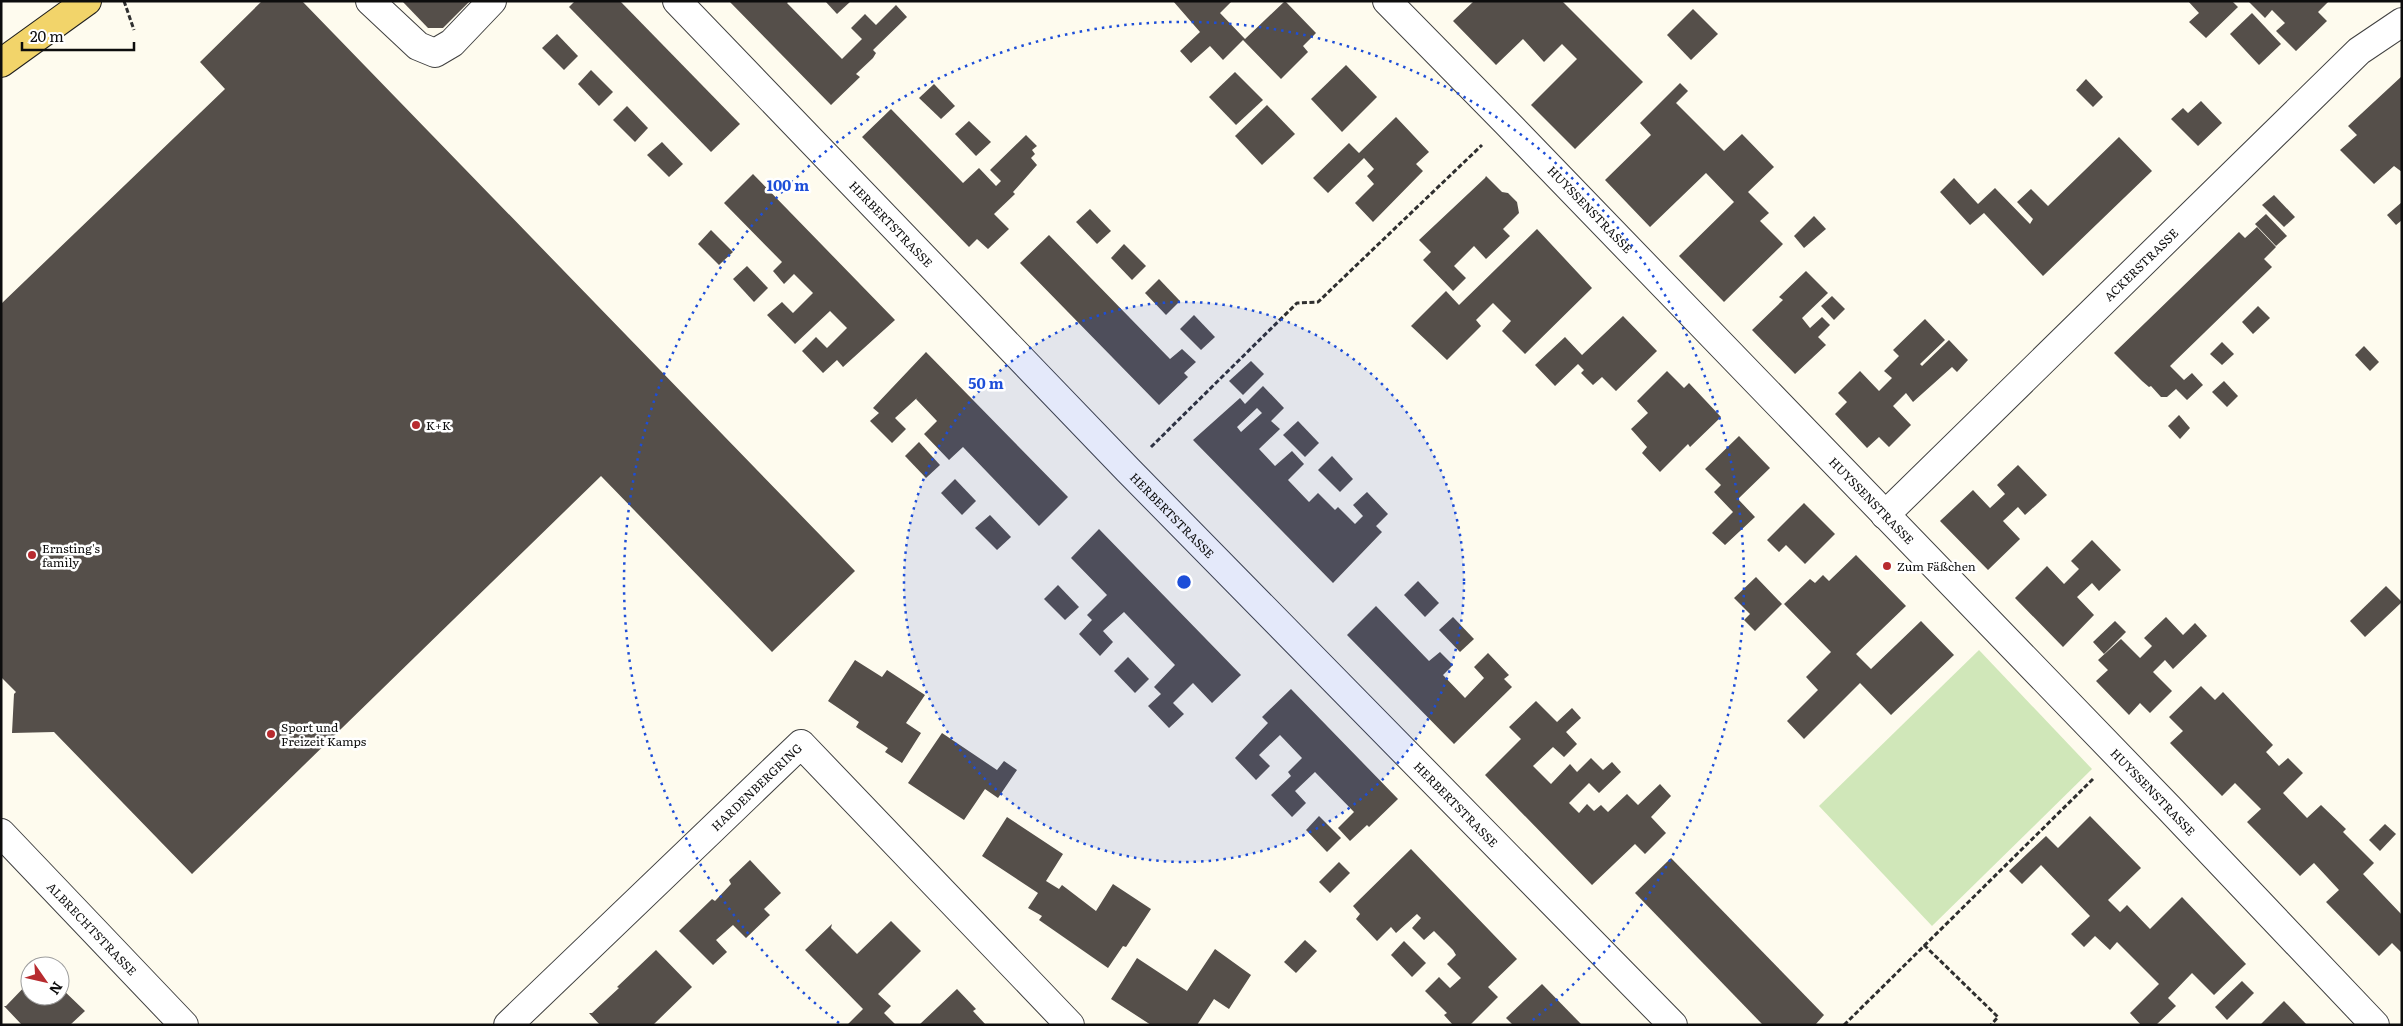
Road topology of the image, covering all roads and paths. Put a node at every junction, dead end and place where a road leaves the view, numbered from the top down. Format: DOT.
graph roads {
  1 [pos="124,1"];
  2 [pos="370,1"];
  3 [pos="492,1"];
  4 [pos="677,1"];
  5 [pos="1387,1"];
  6 [pos="2396,1"];
  7 [pos="75,4"];
  8 [pos="2402,7"];
  9 [pos="2402,22"];
  10 [pos="134,30"];
  11 [pos="1,63"];
  12 [pos="1506,122"];
  13 [pos="1128,470"];
  14 [pos="1885,515"];
  15 [pos="2117,755"];
  16 [pos="1,832"];
  17 [pos="1924,945"];
  18 [pos="517,1022"];
  19 [pos="184,1025"];
  20 [pos="1070,1025"];
  21 [pos="1673,1025"];
  22 [pos="1844,1025"];
  23 [pos="1991,1025"];
  24 [pos="2375,1025"];
  1 -- 10 [label="path"];
  2 -- 3 [label="street"];
  4 -- 13 [label="street, HERBERTSTRASSE"];
  5 -- 12 [label="street, HUYSSENSTRASSE"];
  6 -- 8 [label="street"];
  7 -- 11 [label="main road"];
  9 -- 14 [label="street, ACKERSTRASSE"];
  12 -- 13 [label="path"];
  12 -- 14 [label="street, HUYSSENSTRASSE"];
  13 -- 21 [label="street, HERBERTSTRASSE"];
  14 -- 15 [label="street, HUYSSENSTRASSE"];
  15 -- 17 [label="path"];
  15 -- 24 [label="street, HUYSSENSTRASSE"];
  16 -- 19 [label="street, ALBRECHTSTRASSE"];
  17 -- 22 [label="path"];
  17 -- 23 [label="path"];
  18 -- 20 [label="street, HARDENBERGRING"];
}
